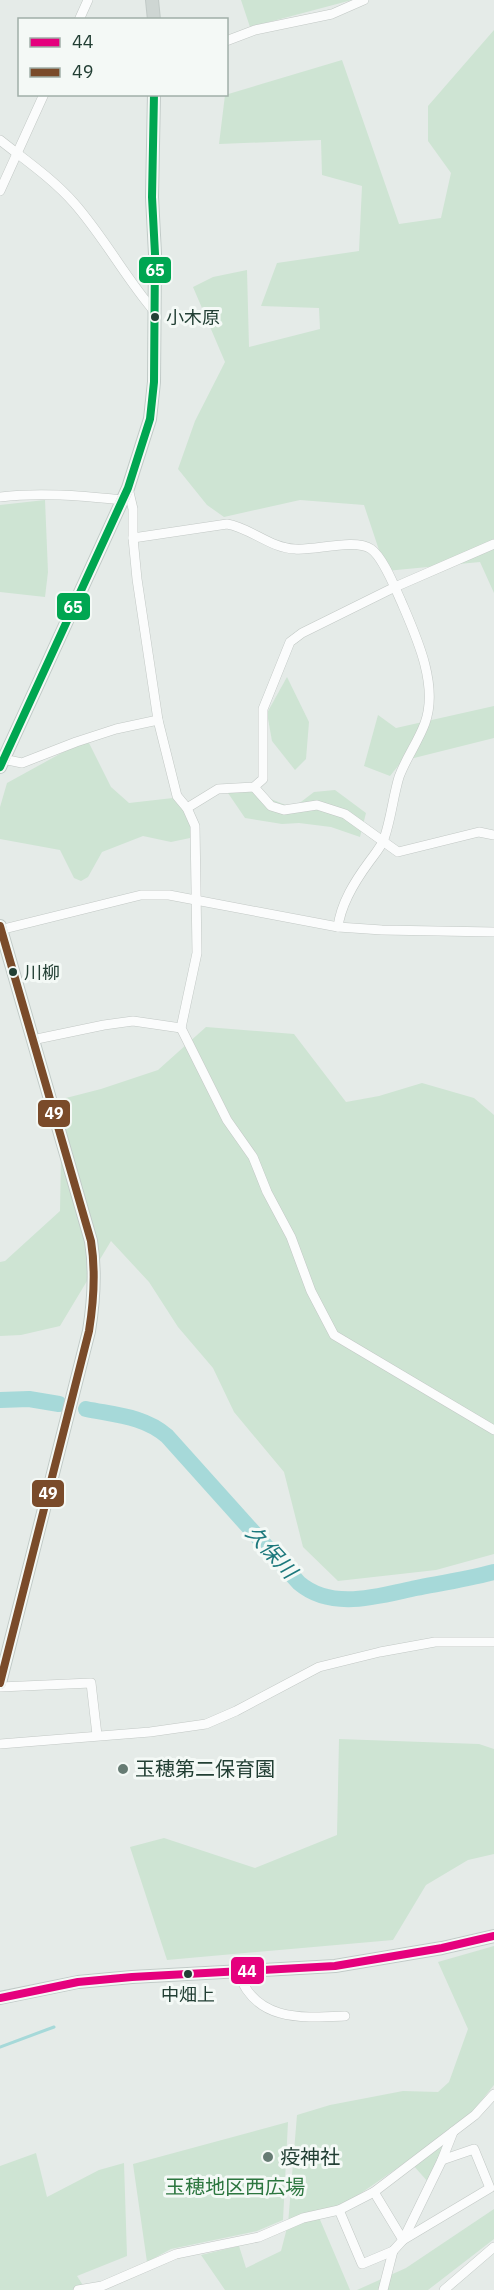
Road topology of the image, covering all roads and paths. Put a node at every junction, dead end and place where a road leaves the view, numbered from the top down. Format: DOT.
graph roads {
  1 [pos="88,0"];
  2 [pos="152,0"];
  3 [pos="364,0"];
  4 [pos="80,18"];
  5 [pos="154,18"];
  6 [pos="228,40"];
  7 [pos="43,96"];
  8 [pos="154,96"];
  9 [pos="0,140"];
  10 [pos="17,153"];
  11 [pos="5,168"];
  12 [pos="0,191"];
  13 [pos="154,311"];
  14 [pos="128,488"];
  15 [pos="0,497"];
  16 [pos="122,500"];
  17 [pos="133,538"];
  18 [pos="494,544"];
  19 [pos="395,587"];
  20 [pos="158,720"];
  21 [pos="2,763"];
  22 [pos="254,787"];
  23 [pos="187,808"];
  24 [pos="494,835"];
  25 [pos="383,841"];
  26 [pos="197,901"];
  27 [pos="338,927"];
  28 [pos="0,929"];
  29 [pos="494,932"];
  30 [pos="181,1028"];
  31 [pos="32,1040"];
  32 [pos="494,1430"];
  33 [pos="494,1642"];
  34 [pos="0,1685"];
  35 [pos="97,1735"];
  36 [pos="0,1744"];
  37 [pos="494,1936"];
  38 [pos="238,1972"];
  39 [pos="0,1998"];
  40 [pos="345,2016"];
  41 [pos="494,2094"];
  42 [pos="494,2107"];
  43 [pos="476,2115"];
  44 [pos="453,2132"];
  45 [pos="442,2160"];
  46 [pos="374,2192"];
  47 [pos="339,2210"];
  48 [pos="403,2240"];
  49 [pos="494,2247"];
  50 [pos="393,2252"];
  51 [pos="78,2290"];
  52 [pos="383,2290"];
  53 [pos="444,2290"];
  1 -- 4 [label="street"];
  2 -- 5 [label="main road"];
  3 -- 6 [label="street"];
  7 -- 10 [label="street"];
  8 -- 13 [label="main road"];
  9 -- 10 [label="street"];
  10 -- 11 [label="street"];
  10 -- 13 [label="street"];
  11 -- 12 [label="street"];
  13 -- 14 [label="main road"];
  14 -- 16 [label="main road"];
  14 -- 17 [label="street"];
  15 -- 16 [label="street"];
  16 -- 21 [label="main road"];
  17 -- 19 [label="street"];
  17 -- 20 [label="street"];
  18 -- 19 [label="street"];
  19 -- 22 [label="street"];
  19 -- 25 [label="street"];
  20 -- 21 [label="street"];
  20 -- 23 [label="street"];
  22 -- 23 [label="street"];
  22 -- 25 [label="street"];
  23 -- 26 [label="street"];
  24 -- 25 [label="street"];
  25 -- 27 [label="street"];
  26 -- 27 [label="street"];
  26 -- 28 [label="street"];
  26 -- 30 [label="street"];
  27 -- 29 [label="street"];
  28 -- 31 [label="main road"];
  30 -- 31 [label="street"];
  30 -- 32 [label="street"];
  31 -- 34 [label="main road"];
  33 -- 35 [label="street"];
  34 -- 35 [label="street"];
  35 -- 36 [label="street"];
  37 -- 38 [label="main road"];
  38 -- 39 [label="main road"];
  38 -- 40 [label="street"];
  41 -- 43 [label="street"];
  42 -- 43 [label="street"];
  43 -- 44 [label="street"];
  44 -- 45 [label="street"];
  44 -- 46 [label="street"];
  45 -- 48 [label="street"];
  45 -- 48 [label="street"];
  46 -- 47 [label="street"];
  46 -- 48 [label="street"];
  47 -- 50 [label="street"];
  47 -- 51 [label="street"];
  48 -- 50 [label="street"];
  49 -- 53 [label="street"];
  50 -- 52 [label="street"];
}
